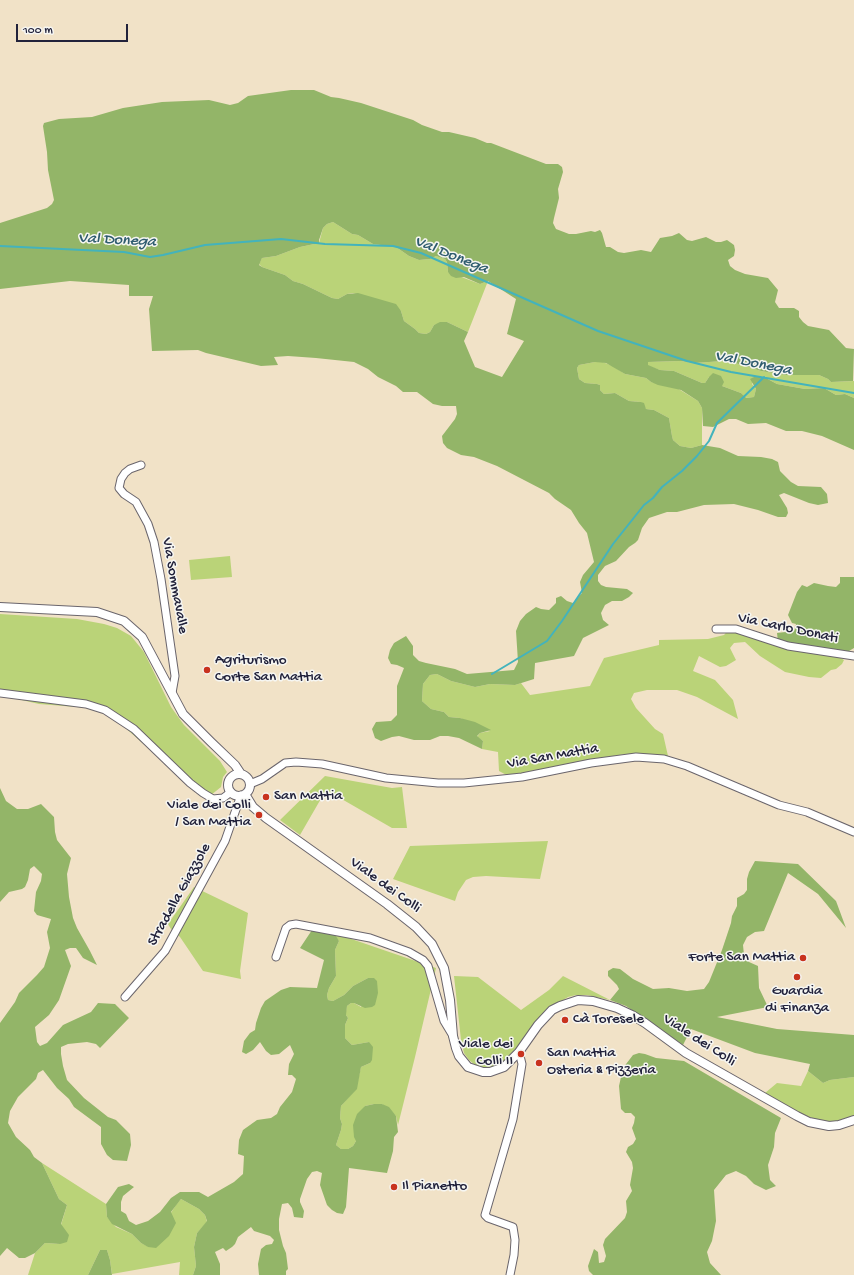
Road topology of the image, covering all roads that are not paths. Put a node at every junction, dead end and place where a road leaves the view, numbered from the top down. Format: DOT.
graph roads {
  1 [pos="141,465"];
  2 [pos="0,607"];
  3 [pos="716,629"];
  4 [pos="854,656"];
  5 [pos="0,693"];
  6 [pos="172,693"];
  7 [pos="241,774"];
  8 [pos="250,784"];
  9 [pos="231,792"];
  10 [pos="243,795"];
  11 [pos="854,832"];
  12 [pos="276,957"];
  13 [pos="124,997"];
  14 [pos="454,1036"];
  15 [pos="519,1052"];
  16 [pos="854,1120"];
  17 [pos="510,1275"];
  1 -- 6 [label="street, Via Sommavalle"];
  2 -- 6 [label="street"];
  3 -- 4 [label="street, Via Carlo Donati"];
  5 -- 9 [label="street"];
  6 -- 7 [label="street"];
  7 -- 8 [label="street"];
  7 -- 9 [label="street"];
  8 -- 10 [label="street"];
  8 -- 11 [label="street, Via San Mattia"];
  9 -- 10 [label="street"];
  10 -- 13 [label="street, Stradella Giazzole"];
  10 -- 14 [label="street, Viale dei Colli"];
  12 -- 14 [label="street, Viale dei Colli"];
  14 -- 15 [label="street, Viale dei Colli"];
  15 -- 16 [label="street, Viale dei Colli"];
  15 -- 17 [label="street"];
}
